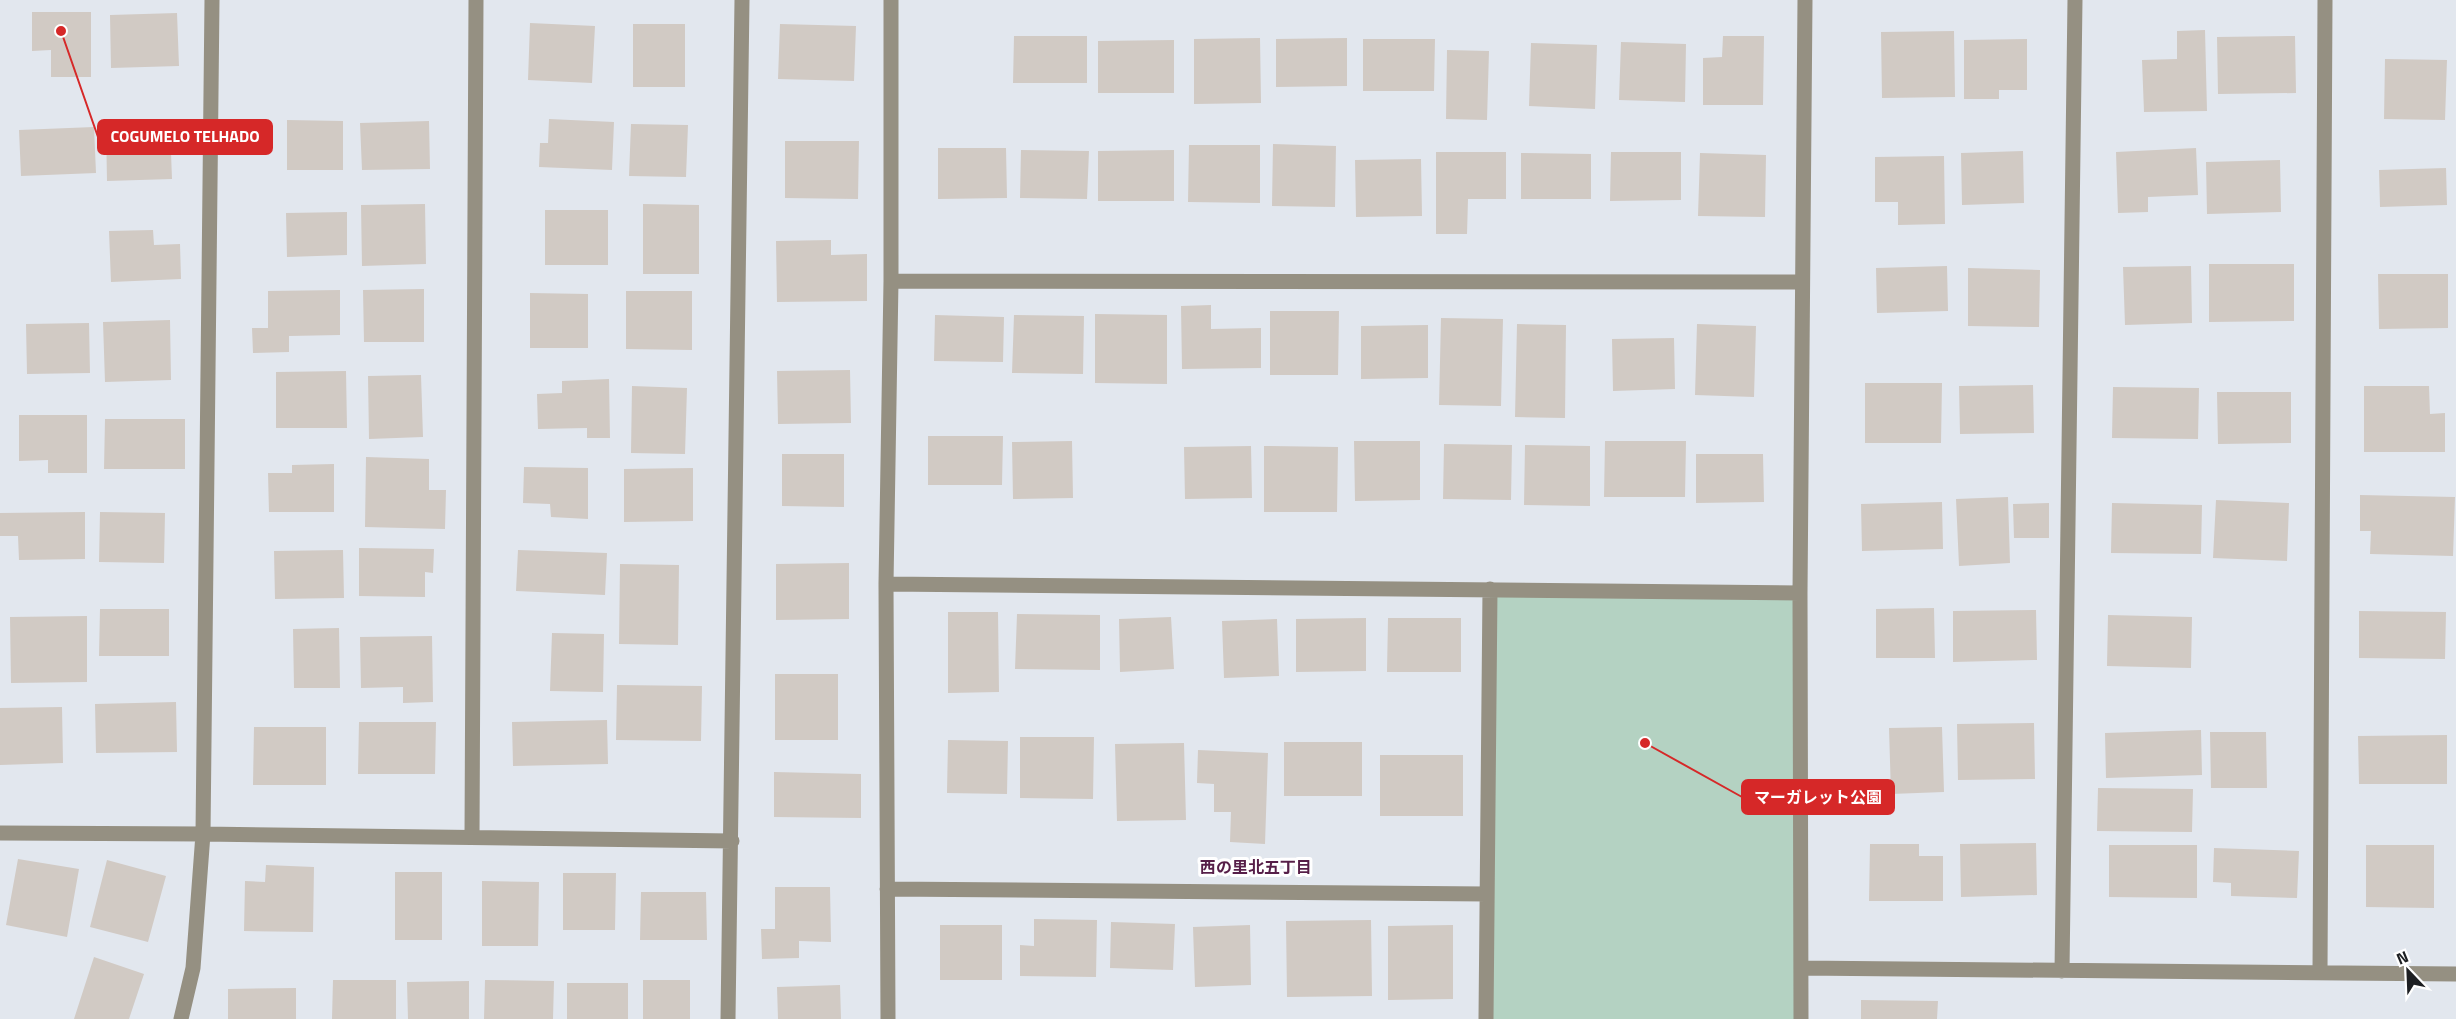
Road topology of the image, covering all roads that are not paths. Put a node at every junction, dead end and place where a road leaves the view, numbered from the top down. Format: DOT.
graph roads {
  1 [pos="212,0"];
  2 [pos="476,0"];
  3 [pos="742,0"];
  4 [pos="891,0"];
  5 [pos="1805,0"];
  6 [pos="2076,0"];
  7 [pos="2325,0"];
  8 [pos="891,281"];
  9 [pos="1802,282"];
  10 [pos="885,584"];
  11 [pos="1490,589"];
  12 [pos="1800,593"];
  13 [pos="0,833"];
  14 [pos="203,834"];
  15 [pos="472,837"];
  16 [pos="732,841"];
  17 [pos="887,889"];
  18 [pos="1487,894"];
  19 [pos="1801,968"];
  20 [pos="2062,971"];
  21 [pos="2320,974"];
  22 [pos="2456,974"];
  23 [pos="181,1019"];
  24 [pos="728,1019"];
  25 [pos="888,1019"];
  26 [pos="1486,1019"];
  27 [pos="1801,1019"];
  1 -- 14 [label="street"];
  2 -- 15 [label="street"];
  3 -- 16 [label="street"];
  4 -- 8 [label="street"];
  5 -- 9 [label="street"];
  6 -- 20 [label="street"];
  7 -- 21 [label="street"];
  8 -- 9 [label="street"];
  8 -- 10 [label="street"];
  9 -- 12 [label="street"];
  10 -- 11 [label="street"];
  10 -- 17 [label="street"];
  11 -- 12 [label="street"];
  11 -- 18 [label="street"];
  12 -- 19 [label="street"];
  13 -- 14 [label="street"];
  14 -- 15 [label="street"];
  14 -- 23 [label="street"];
  15 -- 16 [label="street"];
  16 -- 24 [label="street"];
  17 -- 18 [label="street"];
  17 -- 25 [label="street"];
  18 -- 26 [label="street"];
  19 -- 20 [label="street"];
  19 -- 27 [label="street"];
  20 -- 21 [label="street"];
  21 -- 22 [label="street"];
}
